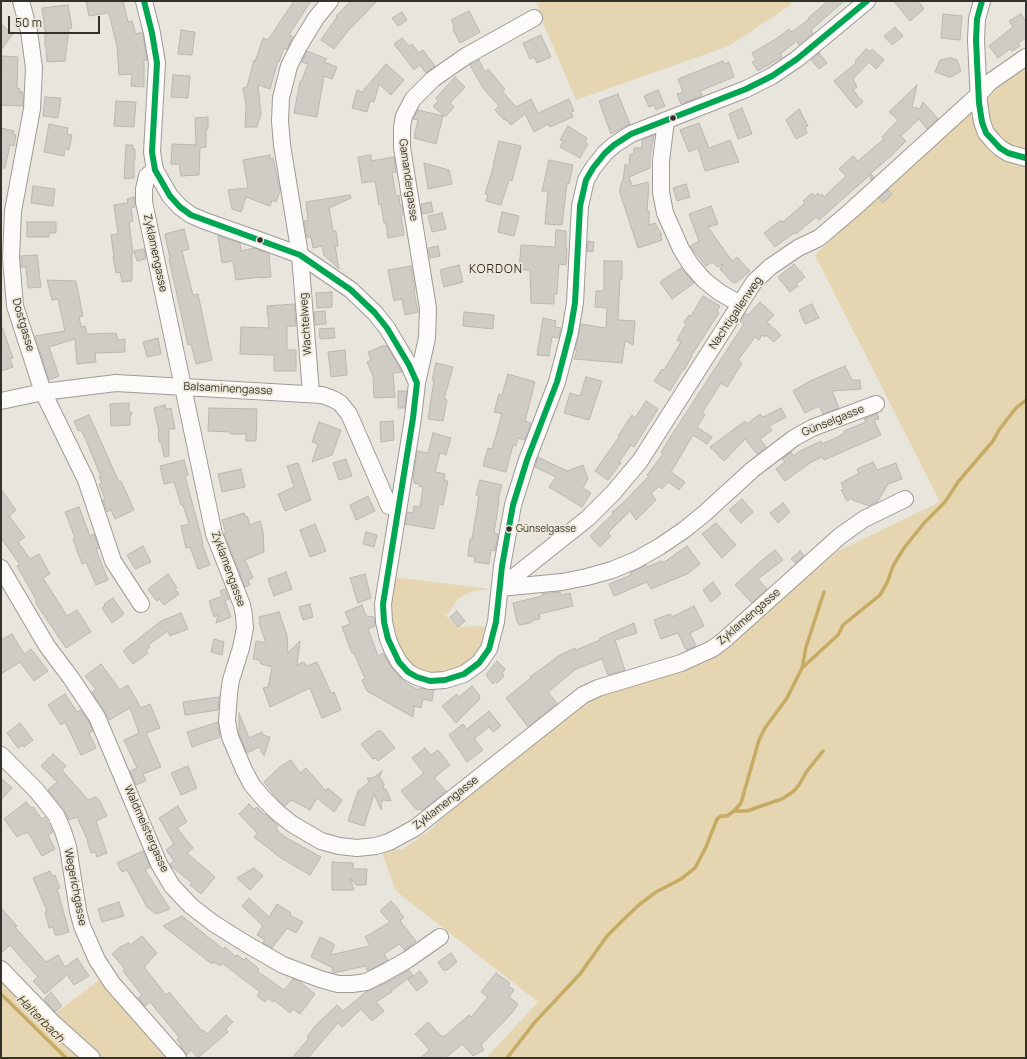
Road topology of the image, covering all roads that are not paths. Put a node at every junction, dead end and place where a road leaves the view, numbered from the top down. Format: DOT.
graph roads {
  1 [pos="21,1"];
  2 [pos="144,1"];
  3 [pos="330,1"];
  4 [pos="867,1"];
  5 [pos="982,1"];
  6 [pos="534,18"];
  7 [pos="1026,57"];
  8 [pos="978,95"];
  9 [pos="666,120"];
  10 [pos="1026,158"];
  11 [pos="155,170"];
  12 [pos="300,255"];
  13 [pos="740,304"];
  14 [pos="417,383"];
  15 [pos="182,387"];
  16 [pos="43,392"];
  17 [pos="311,393"];
  18 [pos="1,401"];
  19 [pos="876,404"];
  20 [pos="905,499"];
  21 [pos="389,506"];
  22 [pos="1,568"];
  23 [pos="500,588"];
  24 [pos="142,604"];
  25 [pos="1,755"];
  26 [pos="440,937"];
  27 [pos="1,969"];
  28 [pos="92,1058"];
  29 [pos="178,1058"];
  1 -- 16 [label="street, Dostgasse"];
  2 -- 11 [label="street"];
  3 -- 12 [label="street, Wachtelweg"];
  4 -- 9 [label="street, Gamandergasse"];
  5 -- 8 [label="street"];
  6 -- 14 [label="street, Gamandergasse"];
  7 -- 8 [label="street, Nachtigallenweg"];
  8 -- 10 [label="street"];
  8 -- 13 [label="street, Nachtigallenweg"];
  9 -- 13 [label="street"];
  9 -- 23 [label="street, Gamandergasse"];
  11 -- 12 [label="street"];
  11 -- 15 [label="street, Zyklamengasse"];
  12 -- 14 [label="street"];
  12 -- 17 [label="street, Wachtelweg"];
  13 -- 23 [label="street, Nachtigallenweg"];
  14 -- 23 [label="street, Gamandergasse"];
  15 -- 16 [label="street, Balsaminengasse"];
  15 -- 17 [label="street, Balsaminengasse"];
  15 -- 20 [label="street, Zyklamengasse"];
  16 -- 18 [label="street, Balsaminengasse"];
  16 -- 24 [label="street, Dostgasse"];
  17 -- 21 [label="street, Balsaminengasse"];
  19 -- 23 [label="street, Günselgasse"];
  22 -- 26 [label="street, Waldmeistergasse"];
  25 -- 29 [label="street, Wegerichgasse"];
  27 -- 28 [label="street"];
}
